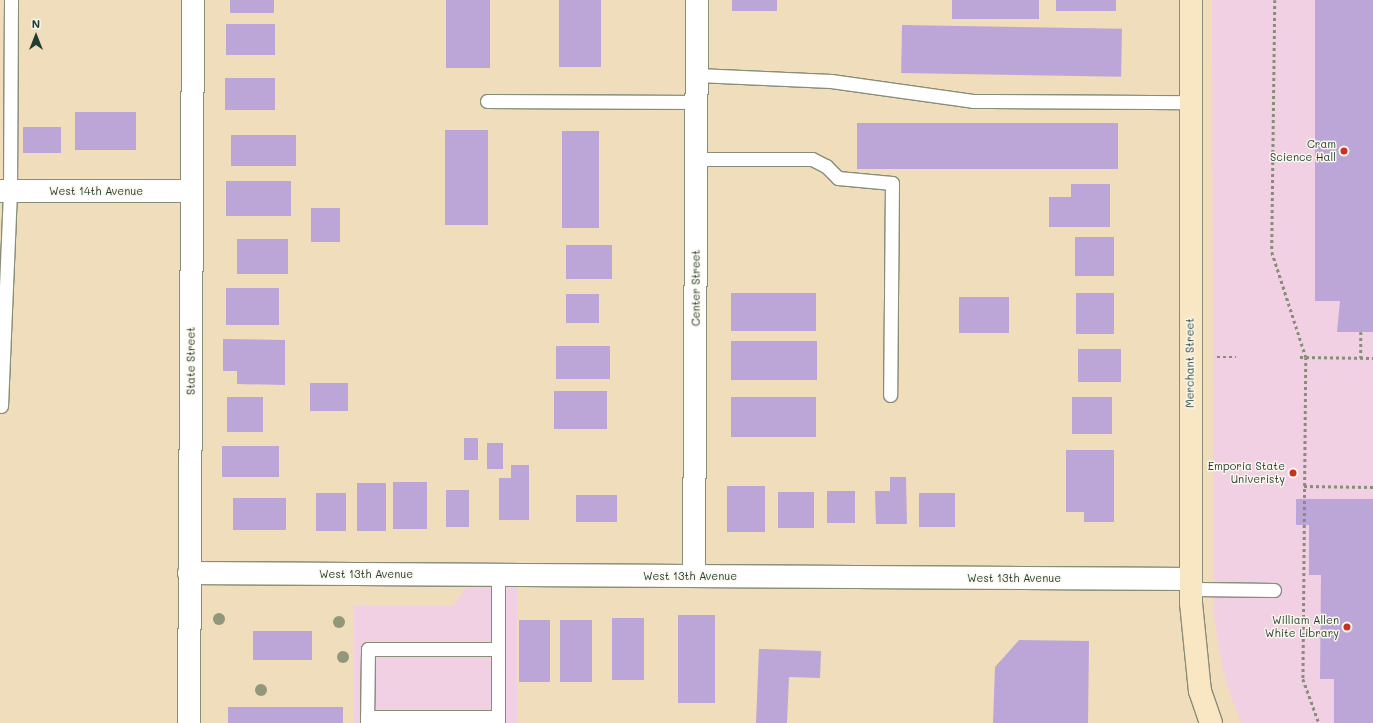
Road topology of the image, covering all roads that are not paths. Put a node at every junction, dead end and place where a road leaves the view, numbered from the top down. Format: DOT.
graph roads {
  1 [pos="11,0"];
  2 [pos="193,0"];
  3 [pos="697,0"];
  4 [pos="1191,0"];
  5 [pos="697,75"];
  6 [pos="487,101"];
  7 [pos="696,102"];
  8 [pos="1190,102"];
  9 [pos="696,159"];
  10 [pos="5,191"];
  11 [pos="192,191"];
  12 [pos="890,395"];
  13 [pos="2,406"];
  14 [pos="189,573"];
  15 [pos="498,575"];
  16 [pos="694,576"];
  17 [pos="1191,584"];
  18 [pos="1274,590"];
  19 [pos="498,649"];
  20 [pos="367,720"];
  21 [pos="498,720"];
  22 [pos="188,723"];
  23 [pos="1211,723"];
  1 -- 10 [label="lane"];
  2 -- 11 [label="street, State Street"];
  3 -- 5 [label="street, Center Street"];
  4 -- 8 [label="main road, Merchant Street"];
  5 -- 7 [label="street, Center Street"];
  5 -- 8 [label="lane"];
  6 -- 7 [label="lane"];
  7 -- 9 [label="street, Center Street"];
  8 -- 17 [label="main road, Merchant Street"];
  9 -- 12 [label="lane"];
  9 -- 16 [label="street, Center Street"];
  10 -- 11 [label="street, West 14th Avenue"];
  10 -- 13 [label="lane"];
  11 -- 14 [label="street, State Street"];
  14 -- 15 [label="street, West 13th Avenue"];
  14 -- 22 [label="street, State Street"];
  15 -- 16 [label="street, West 13th Avenue"];
  15 -- 19 [label="lane"];
  16 -- 17 [label="street, West 13th Avenue"];
  17 -- 18 [label="lane"];
  17 -- 23 [label="main road, Merchant Street"];
  19 -- 20 [label="lane"];
  19 -- 21 [label="lane"];
  20 -- 21 [label="lane"];
}
